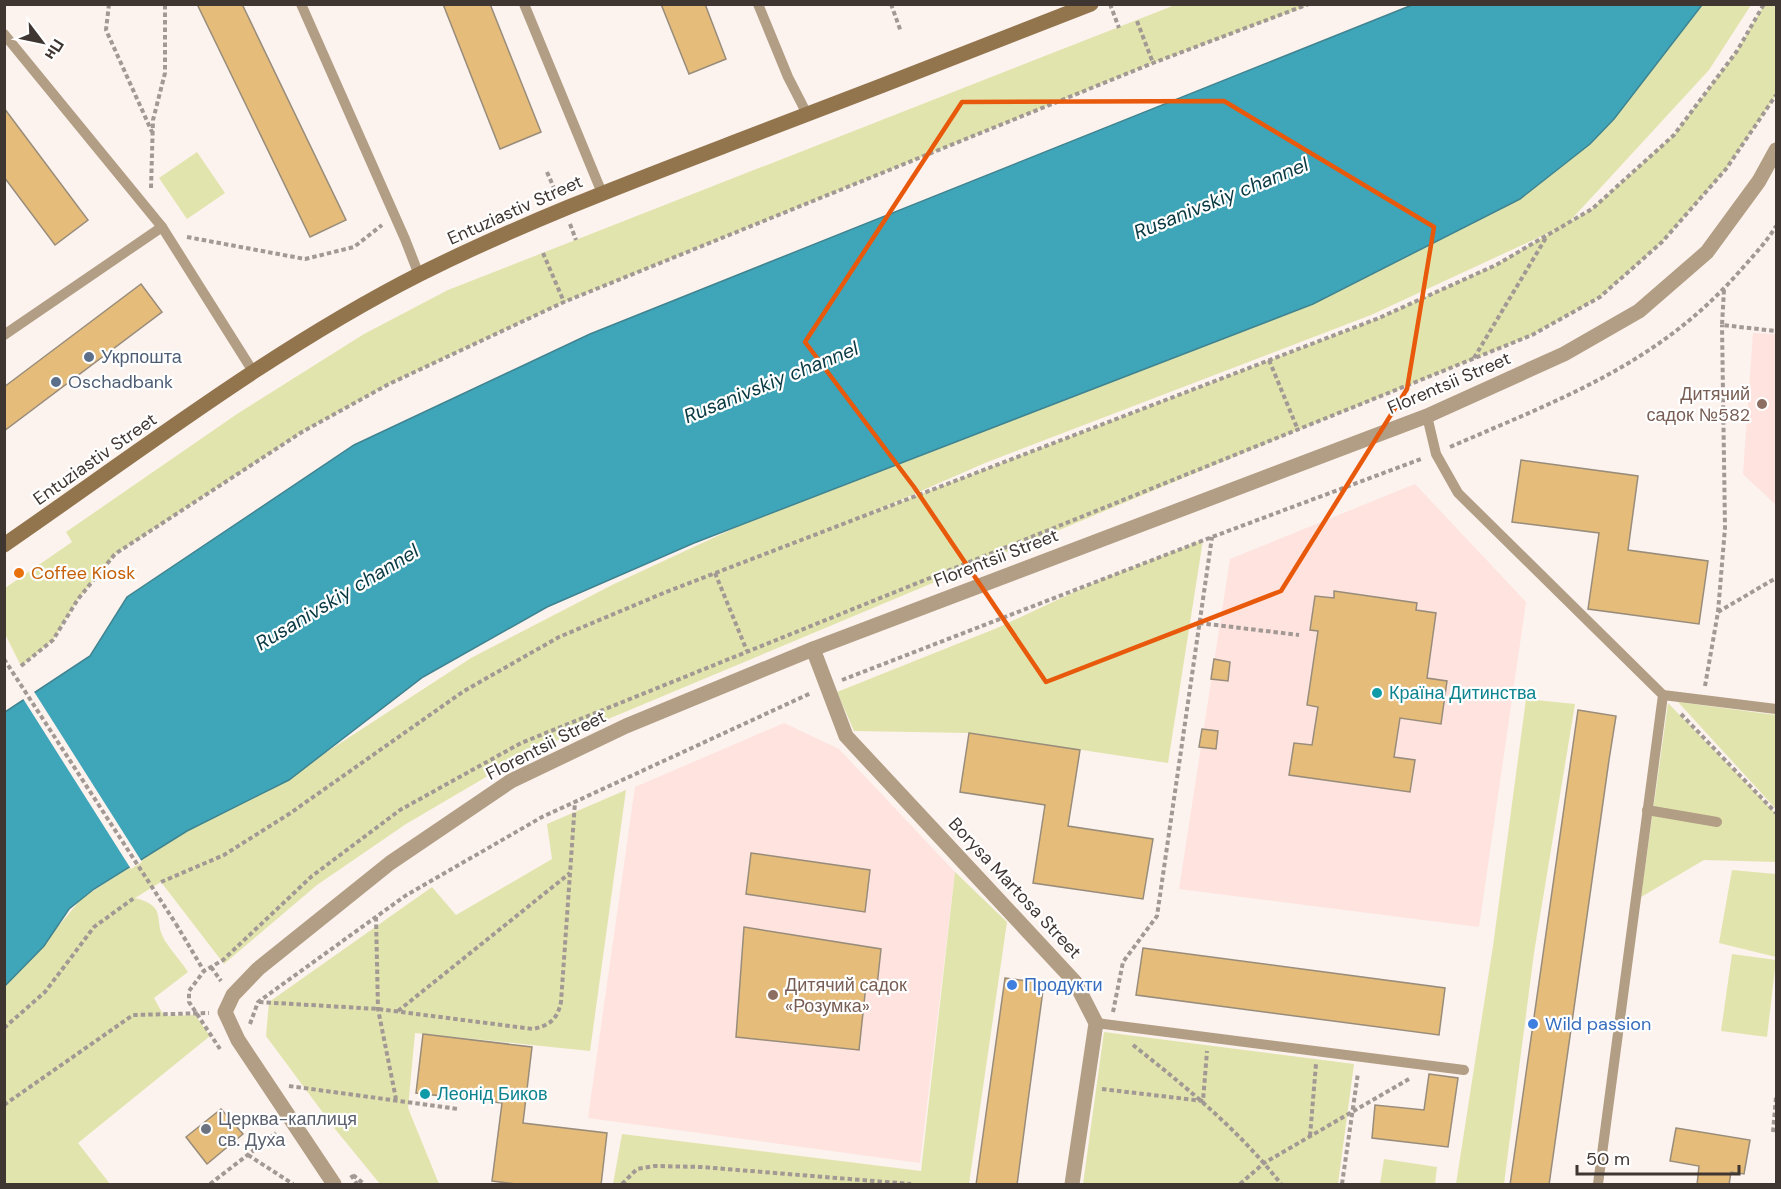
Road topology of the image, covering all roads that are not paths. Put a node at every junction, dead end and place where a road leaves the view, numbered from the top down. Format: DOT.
graph roads {
  1 [pos="301,4"];
  2 [pos="524,4"];
  3 [pos="758,4"];
  4 [pos="1091,4"];
  5 [pos="4,34"];
  6 [pos="807,114"];
  7 [pos="1776,150"];
  8 [pos="602,193"];
  9 [pos="162,227"];
  10 [pos="419,275"];
  11 [pos="4,336"];
  12 [pos="254,373"];
  13 [pos="1427,416"];
  14 [pos="4,545"];
  15 [pos="813,649"];
  16 [pos="1663,695"];
  17 [pos="1776,709"];
  18 [pos="1647,810"];
  19 [pos="1717,822"];
  20 [pos="1103,1025"];
  21 [pos="1464,1070"];
  22 [pos="334,1185"];
  23 [pos="1072,1185"];
  24 [pos="1598,1185"];
  1 -- 10 [label="lane"];
  2 -- 8 [label="lane"];
  3 -- 6 [label="lane"];
  4 -- 6 [label="street, Entuziastiv Street"];
  5 -- 9 [label="lane"];
  6 -- 8 [label="street, Entuziastiv Street"];
  7 -- 13 [label="street, Florentsii Street"];
  8 -- 10 [label="street, Entuziastiv Street"];
  9 -- 11 [label="lane"];
  9 -- 12 [label="lane"];
  10 -- 12 [label="street, Entuziastiv Street"];
  12 -- 14 [label="street, Entuziastiv Street"];
  13 -- 15 [label="street, Florentsii Street"];
  13 -- 16 [label="lane"];
  15 -- 20 [label="street, Borysa Martosa Street"];
  15 -- 22 [label="street, Florentsii Street"];
  16 -- 17 [label="lane"];
  16 -- 18 [label="lane"];
  18 -- 19 [label="lane"];
  18 -- 24 [label="lane"];
  20 -- 21 [label="lane"];
  20 -- 23 [label="street"];
}
